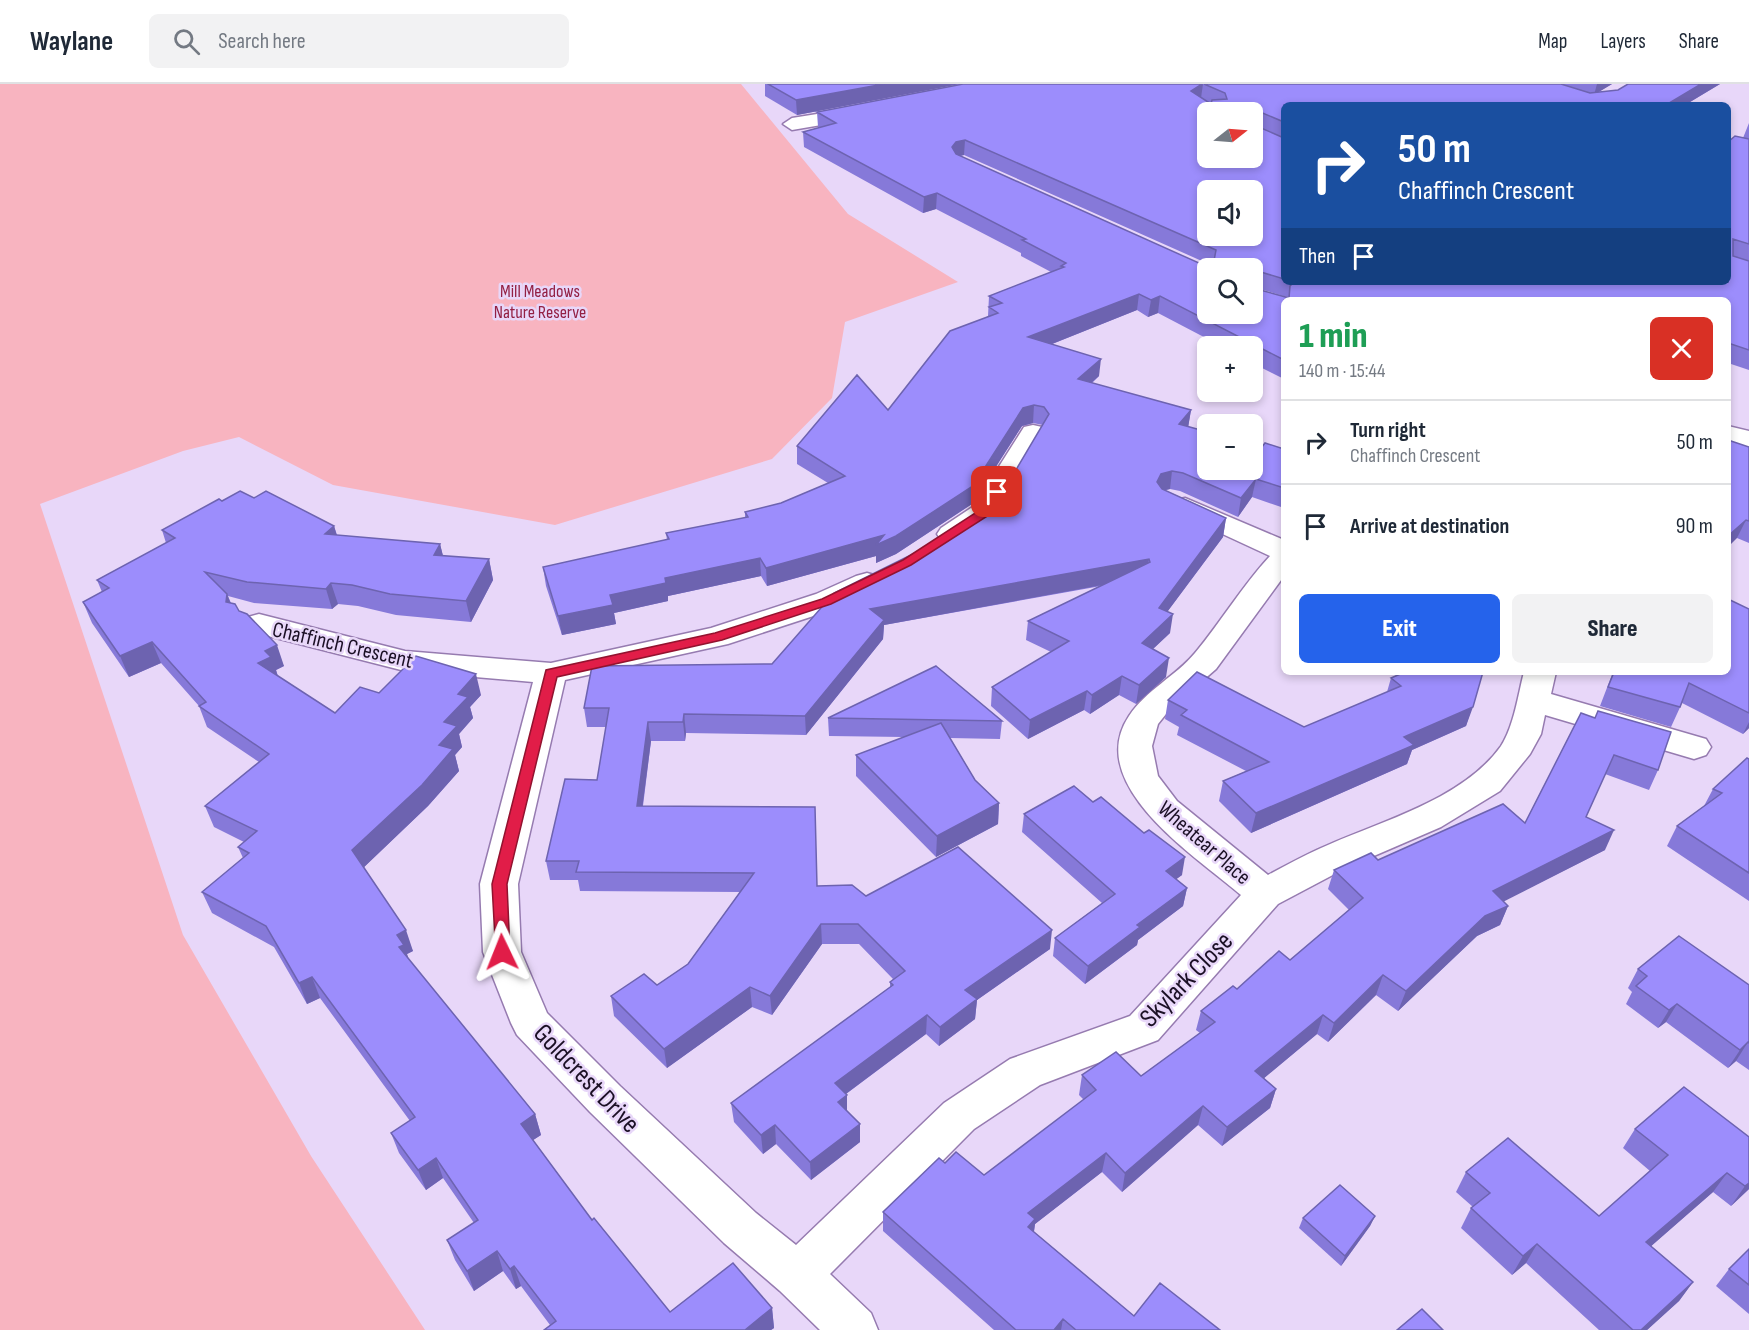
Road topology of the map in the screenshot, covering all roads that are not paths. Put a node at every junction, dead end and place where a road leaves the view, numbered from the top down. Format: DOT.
graph roads {
  1 [pos="874,110"];
  2 [pos="792,124"];
  3 [pos="1033,433"];
  4 [pos="1731,435"];
  5 [pos="1749,439"];
  6 [pos="1170,499"];
  7 [pos="927,550"];
  8 [pos="1281,550"];
  9 [pos="1281,561"];
  10 [pos="897,567"];
  11 [pos="259,624"];
  12 [pos="551,674"];
  13 [pos="1538,686"];
  14 [pos="1694,747"];
  15 [pos="1265,894"];
  16 [pos="797,1275"];
  17 [pos="854,1330"];
  1 -- 2 [label="street"];
  3 -- 7 [label="street"];
  4 -- 5 [label="street"];
  6 -- 8 [label="street"];
  9 -- 15 [label="street, Wheatear Place"];
  10 -- 12 [label="street, Chaffinch Crescent"];
  11 -- 12 [label="street, Chaffinch Crescent"];
  12 -- 16 [label="street, Goldcrest Drive"];
  13 -- 14 [label="street, Skylark Close"];
  13 -- 15 [label="street, Skylark Close"];
  15 -- 16 [label="street, Skylark Close"];
  16 -- 17 [label="street, Goldcrest Drive"];
}
